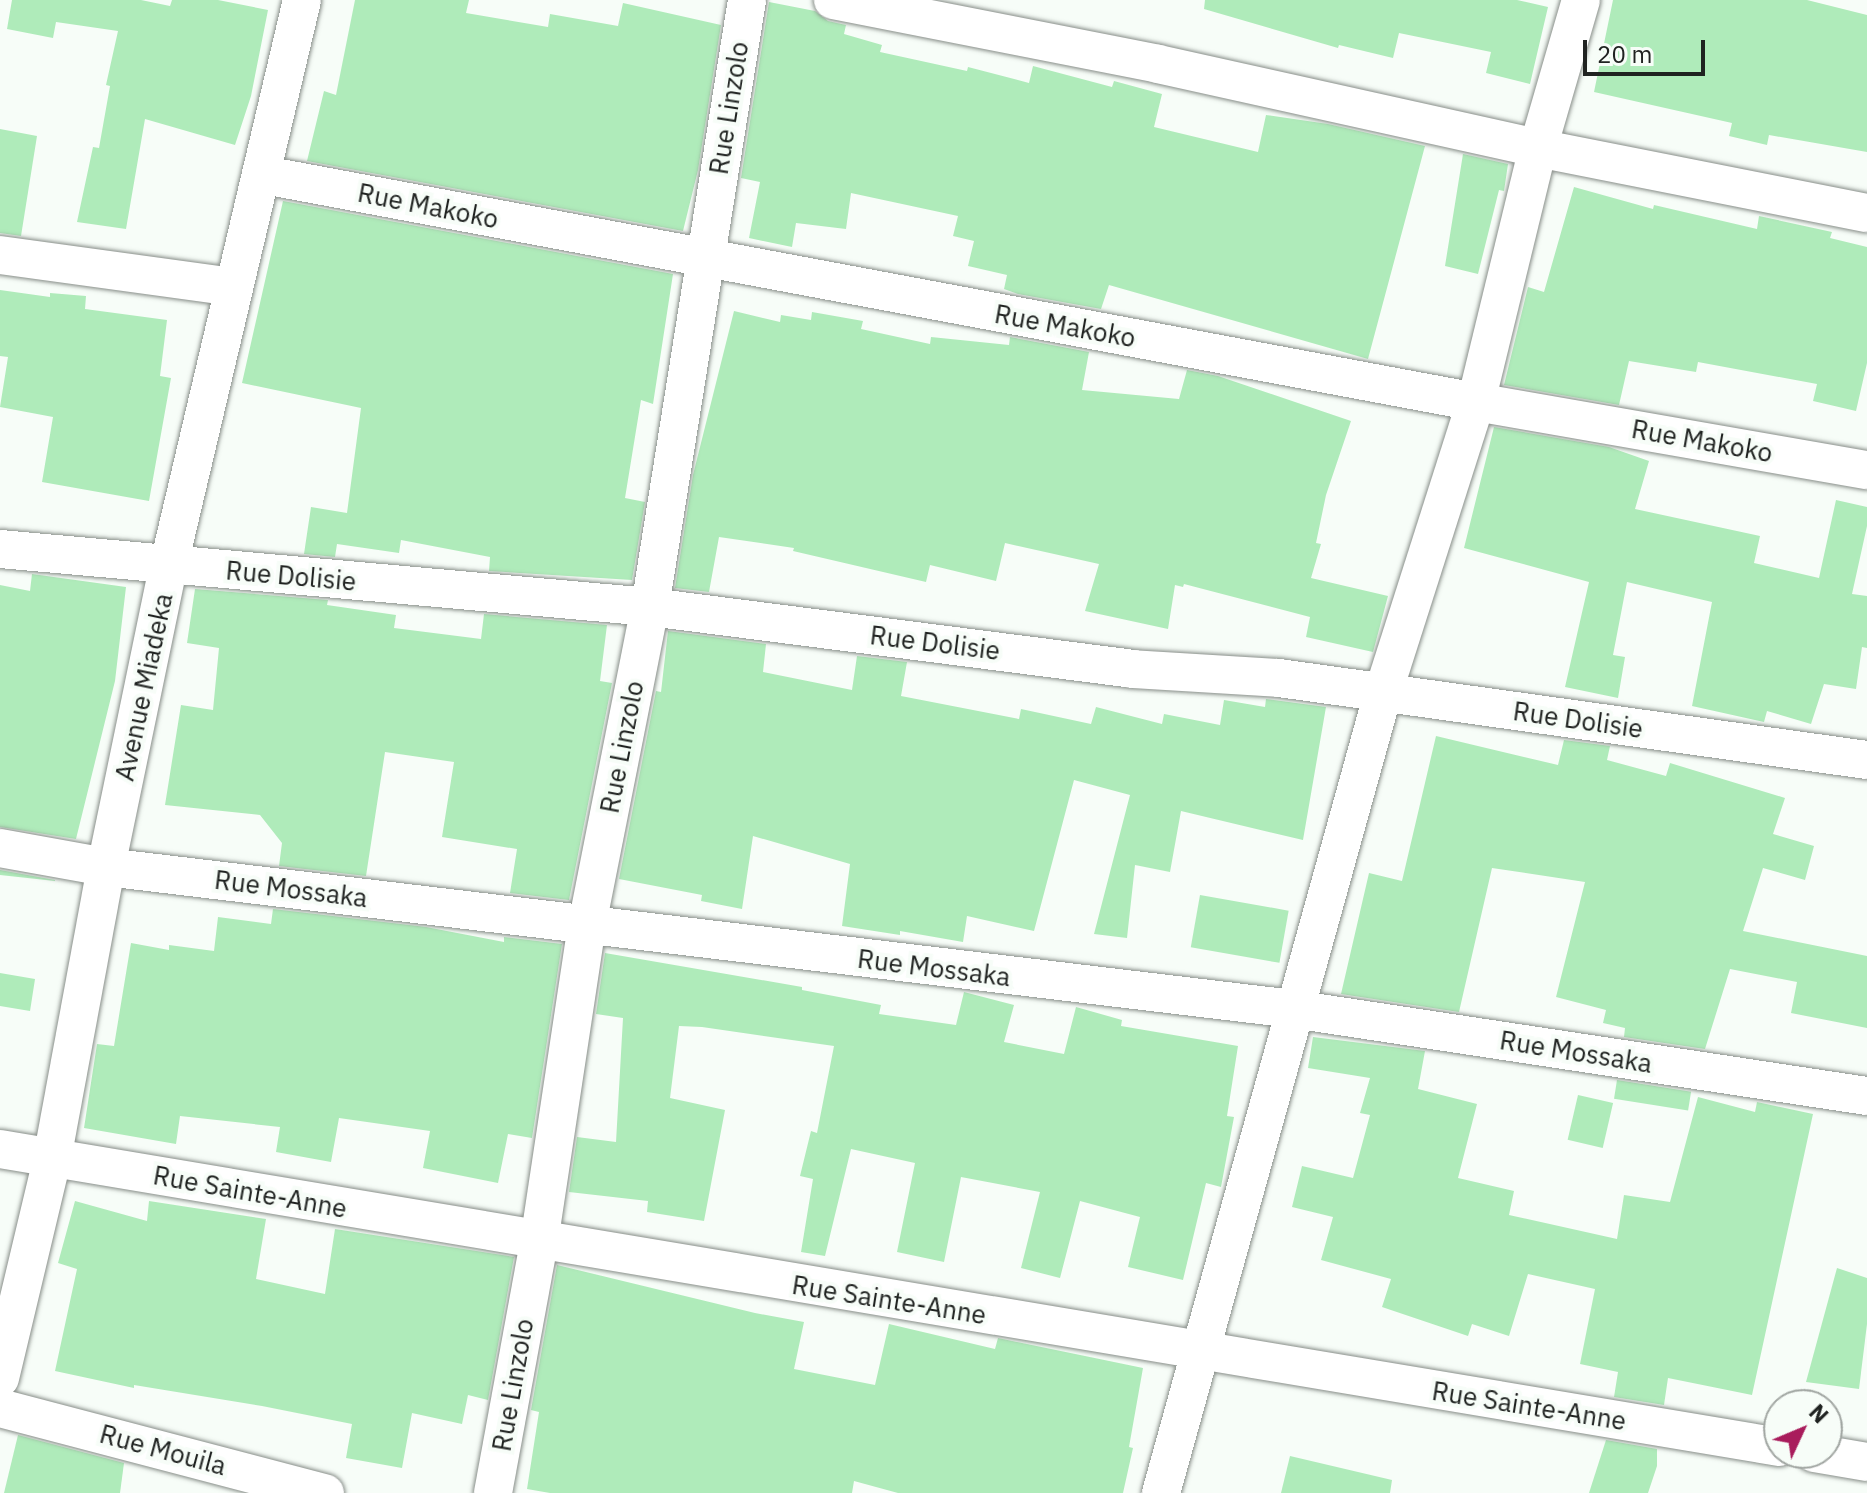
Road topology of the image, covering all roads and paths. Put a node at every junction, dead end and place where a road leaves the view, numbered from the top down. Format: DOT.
graph roads {
  1 [pos="302,0"];
  2 [pos="747,0"];
  3 [pos="833,0"];
  4 [pos="1581,0"];
  5 [pos="1538,148"];
  6 [pos="264,175"];
  7 [pos="1867,213"];
  8 [pos="0,255"];
  9 [pos="705,260"];
  10 [pos="233,287"];
  11 [pos="1476,402"];
  12 [pos="1867,470"];
  13 [pos="0,549"];
  14 [pos="169,564"];
  15 [pos="650,607"];
  16 [pos="1383,693"];
  17 [pos="1867,760"];
  18 [pos="0,848"];
  19 [pos="106,867"];
  20 [pos="587,925"];
  21 [pos="1293,1009"];
  22 [pos="1867,1096"];
  23 [pos="0,1149"];
  24 [pos="52,1159"];
  25 [pos="539,1242"];
  26 [pos="1198,1352"];
  27 [pos="0,1378"];
  28 [pos="0,1408"];
  29 [pos="1763,1444"];
  30 [pos="1843,1458"];
  31 [pos="1867,1462"];
  32 [pos="325,1493"];
  33 [pos="493,1493"];
  34 [pos="1161,1493"];
  1 -- 6 [label="street, Avenue Miadeka"];
  2 -- 9 [label="street, Rue Linzolo"];
  3 -- 5 [label="street"];
  4 -- 5 [label="street"];
  5 -- 7 [label="street"];
  5 -- 11 [label="street"];
  6 -- 9 [label="street, Rue Makoko"];
  6 -- 10 [label="street, Avenue Miadeka"];
  8 -- 10 [label="street"];
  9 -- 11 [label="street, Rue Makoko"];
  9 -- 15 [label="street, Rue Linzolo"];
  10 -- 14 [label="street, Avenue Miadeka"];
  11 -- 12 [label="street, Rue Makoko"];
  11 -- 16 [label="street"];
  13 -- 14 [label="street, Rue Dolisie"];
  14 -- 15 [label="street, Rue Dolisie"];
  14 -- 19 [label="street, Avenue Miadeka"];
  15 -- 16 [label="street, Rue Dolisie"];
  15 -- 20 [label="street, Rue Linzolo"];
  16 -- 17 [label="street, Rue Dolisie"];
  16 -- 21 [label="street"];
  18 -- 19 [label="street, Rue Mossaka"];
  19 -- 20 [label="street, Rue Mossaka"];
  19 -- 24 [label="street, Avenue Miadeka"];
  20 -- 21 [label="street, Rue Mossaka"];
  20 -- 25 [label="street, Rue Linzolo"];
  21 -- 22 [label="street, Rue Mossaka"];
  21 -- 26 [label="street"];
  23 -- 24 [label="street, Rue Sainte-Anne"];
  24 -- 25 [label="street, Rue Sainte-Anne"];
  24 -- 27 [label="street, Avenue Miadeka"];
  25 -- 26 [label="street, Rue Sainte-Anne"];
  25 -- 33 [label="street, Rue Linzolo"];
  26 -- 29 [label="street, Rue Sainte-Anne"];
  26 -- 34 [label="street"];
  28 -- 32 [label="street, Rue Mouila"];
  30 -- 31 [label="street"];
}
